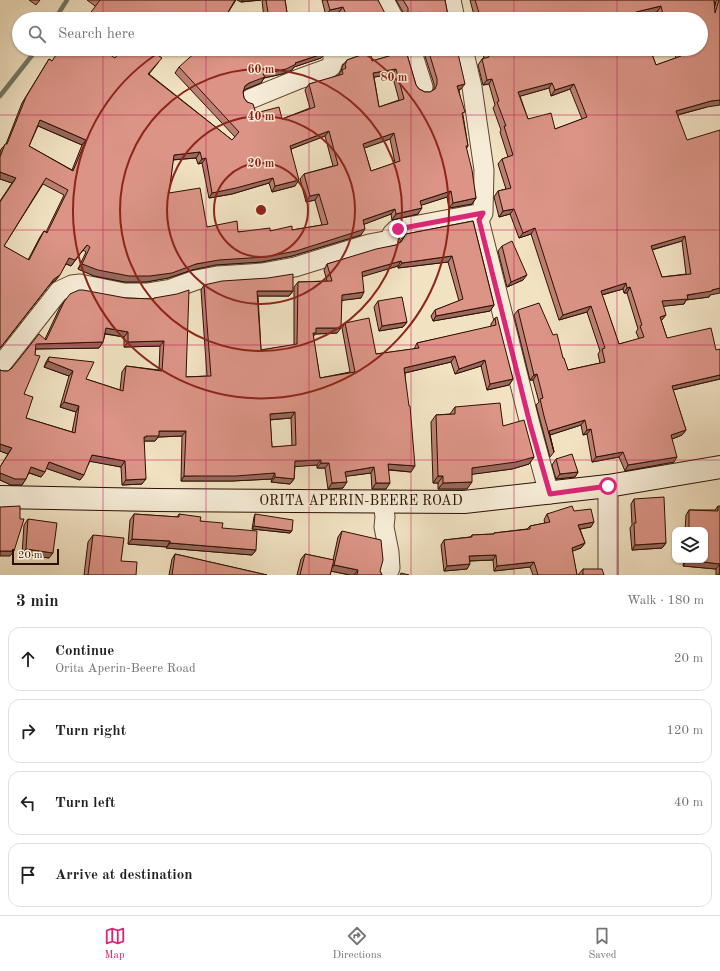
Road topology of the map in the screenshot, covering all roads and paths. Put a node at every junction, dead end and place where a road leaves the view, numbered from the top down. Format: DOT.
graph roads {
  1 [pos="450,0"];
  2 [pos="453,12"];
  3 [pos="336,56"];
  4 [pos="413,56"];
  5 [pos="464,56"];
  6 [pos="423,87"];
  7 [pos="250,99"];
  8 [pos="483,213"];
  9 [pos="0,366"];
  10 [pos="720,467"];
  11 [pos="608,486"];
  12 [pos="550,494"];
  13 [pos="0,497"];
  14 [pos="383,502"];
  15 [pos="388,575"];
  16 [pos="608,575"];
  1 -- 2 [label="street"];
  3 -- 7 [label="street"];
  4 -- 6 [label="street"];
  5 -- 8 [label="street"];
  8 -- 9 [label="street"];
  8 -- 12 [label="street"];
  10 -- 11 [label="main road, ORITA APERIN-BEERE ROAD"];
  11 -- 12 [label="main road, ORITA APERIN-BEERE ROAD"];
  11 -- 16 [label="street"];
  12 -- 14 [label="main road, ORITA APERIN-BEERE ROAD"];
  13 -- 14 [label="main road, ORITA APERIN-BEERE ROAD"];
  14 -- 15 [label="street"];
}
